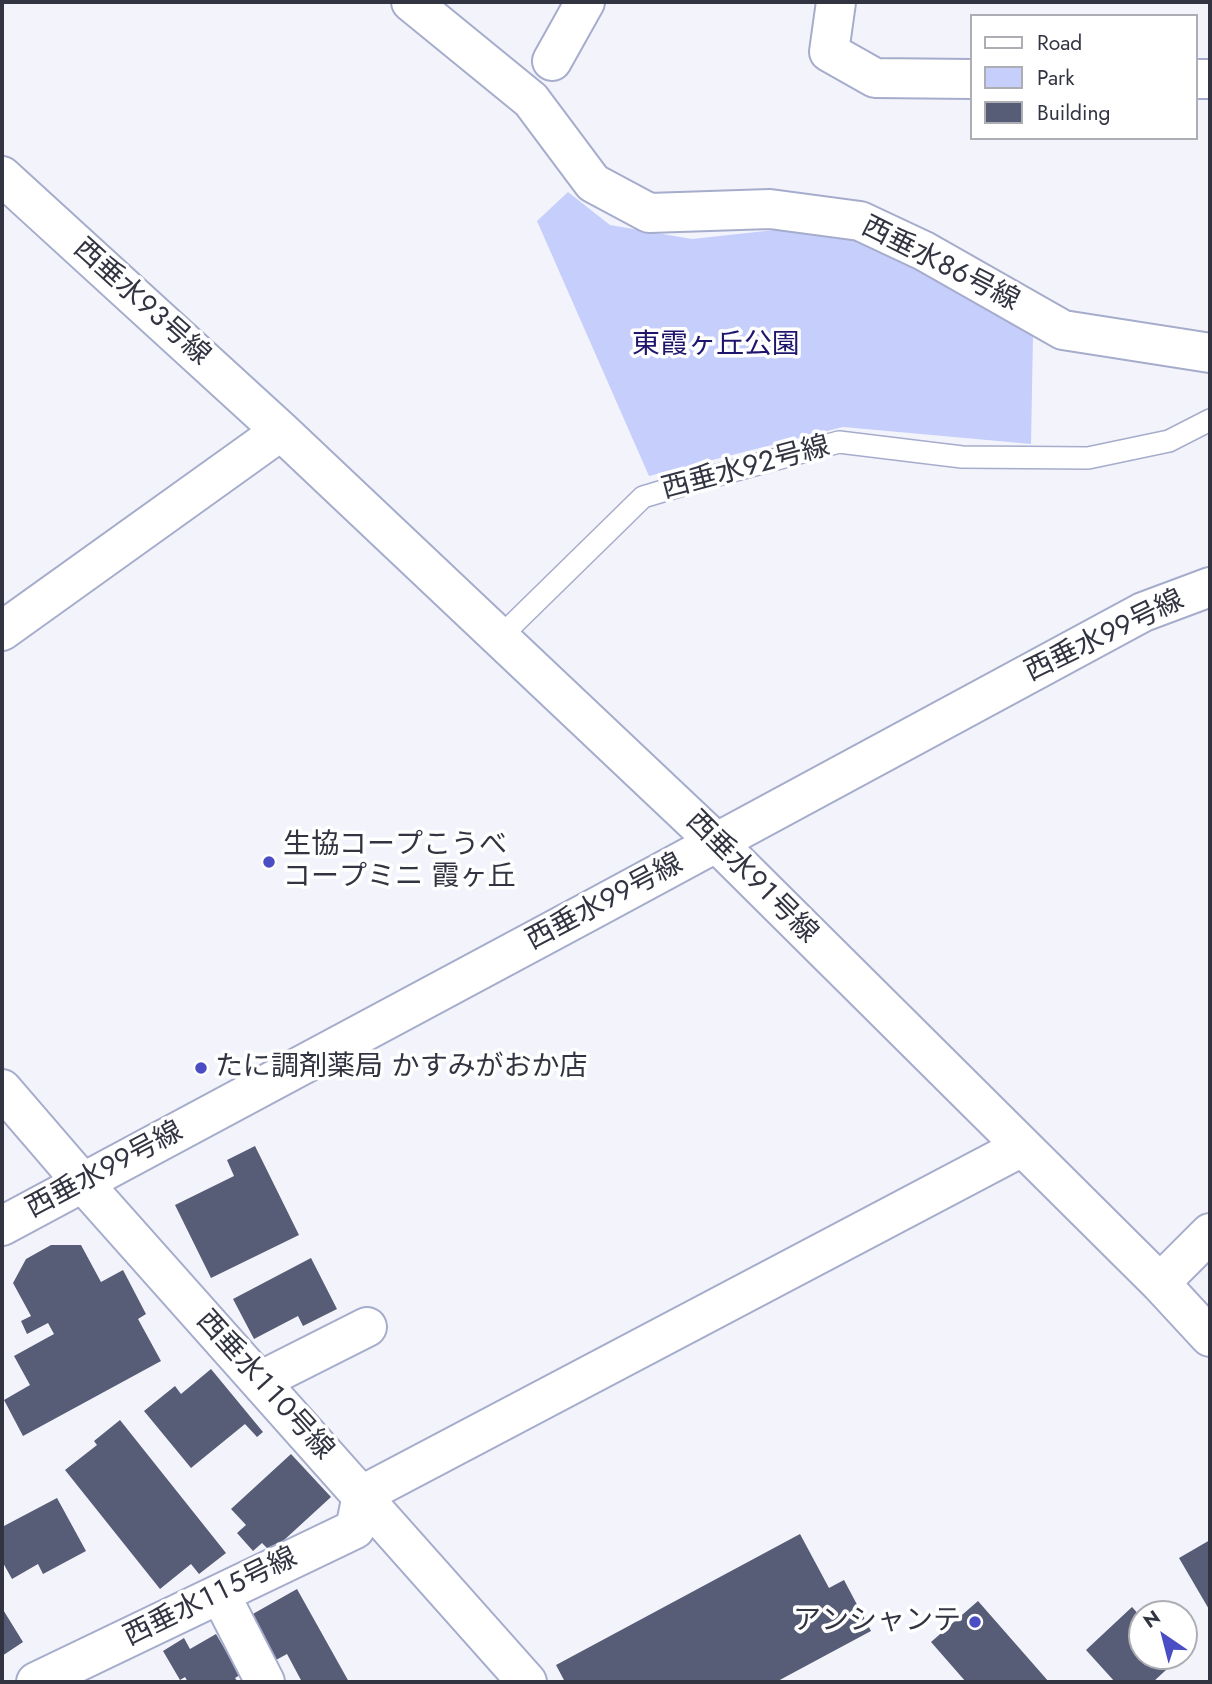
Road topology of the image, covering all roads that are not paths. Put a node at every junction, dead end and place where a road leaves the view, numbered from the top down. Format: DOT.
graph roads {
  1 [pos="411,2"];
  2 [pos="585,2"];
  3 [pos="836,2"];
  4 [pos="552,61"];
  5 [pos="970,79"];
  6 [pos="2,176"];
  7 [pos="1210,353"];
  8 [pos="1210,420"];
  9 [pos="281,431"];
  10 [pos="1210,587"];
  11 [pos="2,631"];
  12 [pos="500,638"];
  13 [pos="717,842"];
  14 [pos="2,1089"];
  15 [pos="1022,1147"];
  16 [pos="83,1183"];
  17 [pos="2,1226"];
  18 [pos="1210,1233"];
  19 [pos="1160,1283"];
  20 [pos="367,1327"];
  21 [pos="1210,1337"];
  22 [pos="260,1381"];
  23 [pos="362,1495"];
  24 [pos="220,1594"];
  25 [pos="36,1682"];
  26 [pos="265,1682"];
  27 [pos="527,1682"];
  1 -- 7 [label="street, 西垂水８６号線"];
  2 -- 4 [label="street"];
  3 -- 5 [label="street"];
  6 -- 9 [label="street, 西垂水９３号線"];
  8 -- 12 [label="lane, 西垂水９２号線"];
  9 -- 11 [label="street"];
  9 -- 12 [label="street, 西垂水９１号線"];
  10 -- 13 [label="street, 西垂水９９号線"];
  12 -- 13 [label="street, 西垂水９１号線"];
  13 -- 15 [label="street, 西垂水９１号線"];
  13 -- 16 [label="street, 西垂水９９号線"];
  14 -- 16 [label="street, 西垂水１１０号線"];
  15 -- 19 [label="street, 西垂水９１号線"];
  15 -- 23 [label="street"];
  16 -- 17 [label="street, 西垂水９９号線"];
  16 -- 22 [label="street, 西垂水１１０号線"];
  18 -- 19 [label="street"];
  19 -- 21 [label="street, 西垂水９１号線"];
  20 -- 22 [label="street"];
  22 -- 23 [label="street, 西垂水１１０号線"];
  23 -- 24 [label="street, 西垂水１１５号線"];
  23 -- 27 [label="street, 西垂水１１０号線"];
  24 -- 25 [label="street, 西垂水１１５号線"];
  24 -- 26 [label="street"];
}
